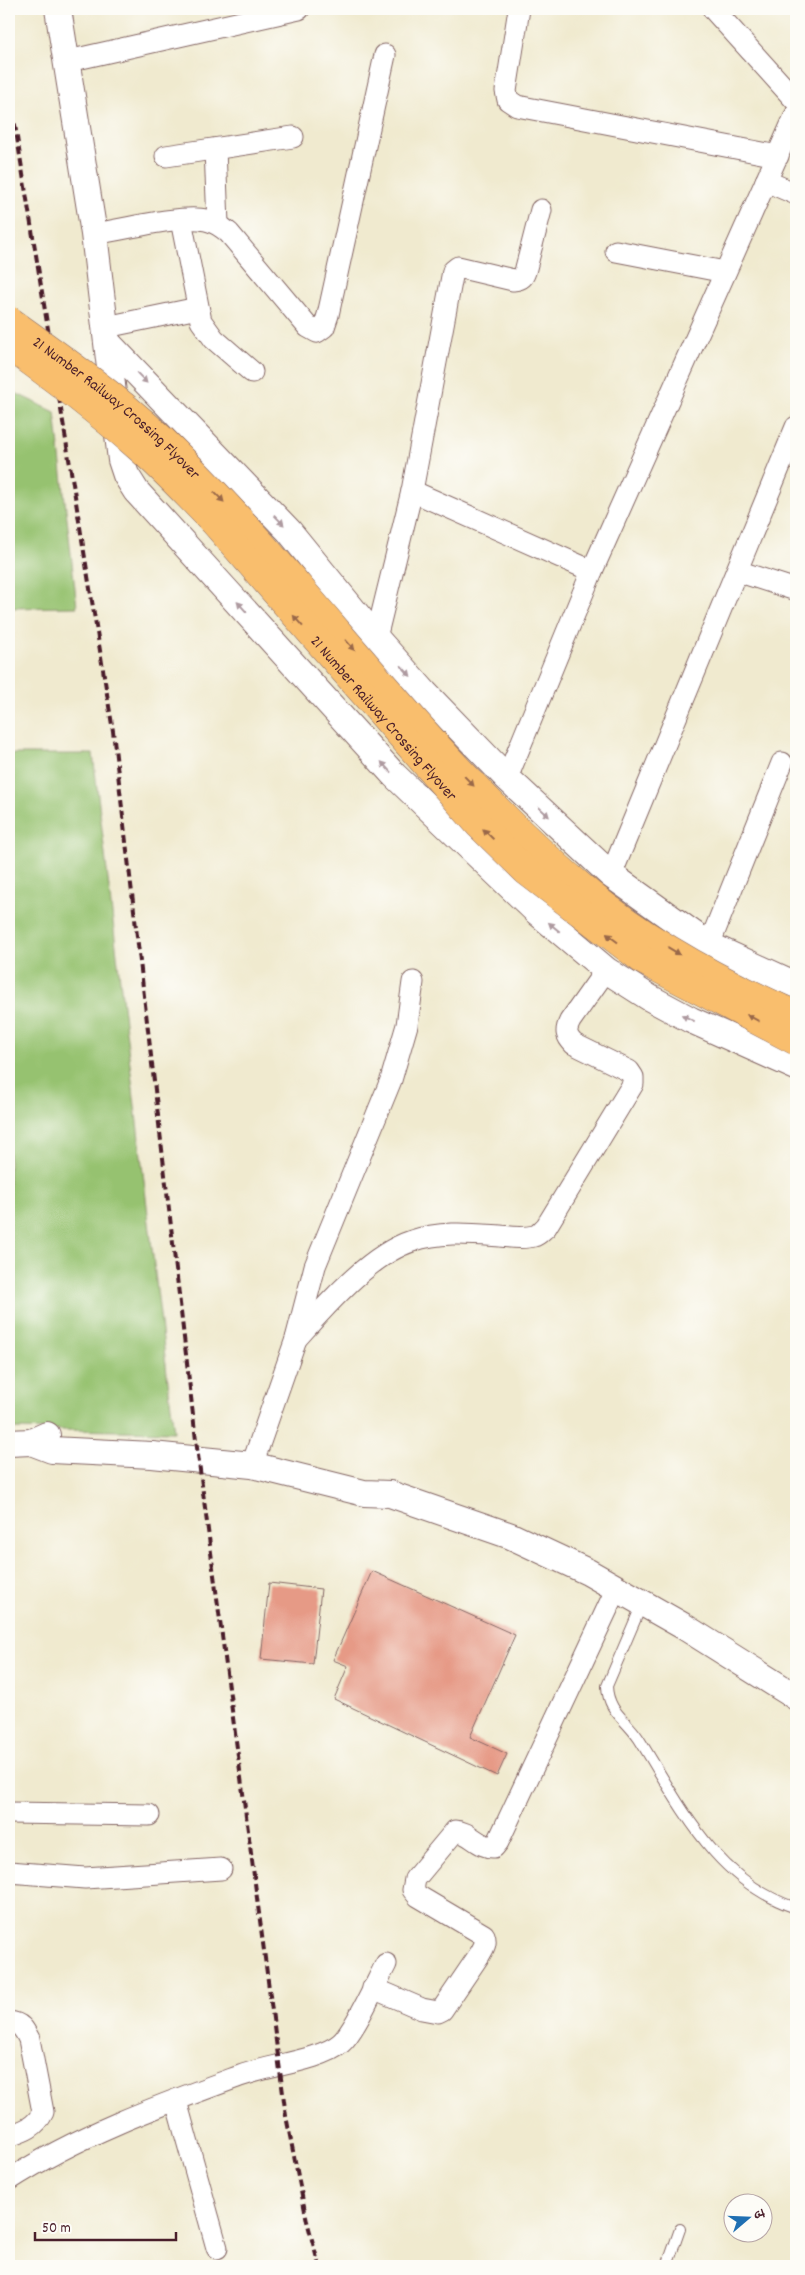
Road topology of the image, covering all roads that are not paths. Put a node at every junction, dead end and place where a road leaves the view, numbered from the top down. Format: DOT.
graph roads {
  1 [pos="58,9"];
  2 [pos="299,9"];
  3 [pos="519,9"];
  4 [pos="713,9"];
  5 [pos="386,56"];
  6 [pos="68,61"];
  7 [pos="796,100"];
  8 [pos="796,114"];
  9 [pos="293,137"];
  10 [pos="215,149"];
  11 [pos="166,156"];
  12 [pos="778,156"];
  13 [pos="766,181"];
  14 [pos="796,194"];
  15 [pos="541,210"];
  16 [pos="181,220"];
  17 [pos="218,224"];
  18 [pos="94,234"];
  19 [pos="616,251"];
  20 [pos="726,272"];
  21 [pos="198,308"];
  22 [pos="9,320"];
  23 [pos="107,335"];
  24 [pos="9,346"];
  25 [pos="252,372"];
  26 [pos="796,427"];
  27 [pos="791,452"];
  28 [pos="412,491"];
  29 [pos="592,571"];
  30 [pos="737,571"];
  31 [pos="796,590"];
  32 [pos="376,638"];
  33 [pos="782,763"];
  34 [pos="507,778"];
  35 [pos="611,875"];
  36 [pos="709,945"];
  37 [pos="606,970"];
  38 [pos="413,982"];
  39 [pos="796,985"];
  40 [pos="796,1015"];
  41 [pos="796,1041"];
  42 [pos="796,1068"];
  43 [pos="296,1339"];
  44 [pos="20,1443"];
  45 [pos="254,1457"];
  46 [pos="617,1588"];
  47 [pos="642,1604"];
  48 [pos="796,1697"];
  49 [pos="9,1813"];
  50 [pos="149,1815"];
  51 [pos="221,1869"];
  52 [pos="9,1872"];
  53 [pos="796,1908"];
  54 [pos="386,1964"];
  55 [pos="373,1988"];
  56 [pos="9,2022"];
  57 [pos="176,2101"];
  58 [pos="9,2136"];
  59 [pos="9,2180"];
  60 [pos="680,2229"];
  61 [pos="217,2248"];
  62 [pos="667,2266"];
  1 -- 6 [label="street"];
  2 -- 6 [label="street"];
  3 -- 12 [label="street"];
  4 -- 7 [label="street"];
  5 -- 17 [label="street"];
  6 -- 18 [label="street"];
  8 -- 12 [label="street"];
  9 -- 10 [label="street"];
  10 -- 11 [label="street"];
  10 -- 17 [label="street"];
  12 -- 13 [label="street"];
  13 -- 14 [label="street"];
  13 -- 20 [label="street"];
  15 -- 28 [label="street"];
  16 -- 17 [label="street"];
  16 -- 18 [label="street"];
  16 -- 21 [label="street"];
  18 -- 23 [label="street"];
  19 -- 20 [label="street"];
  20 -- 29 [label="street"];
  21 -- 23 [label="street"];
  21 -- 25 [label="street"];
  22 -- 40 [label="main road, 21 Number Railway Crossing Flyover, one-way, bridge"];
  23 -- 32 [label="street, one-way"];
  37 -- 23 [label="street, one-way"];
  41 -- 24 [label="main road, 21 Number Railway Crossing Flyover, one-way, bridge"];
  26 -- 27 [label="street"];
  27 -- 30 [label="street"];
  28 -- 29 [label="street"];
  28 -- 32 [label="street"];
  29 -- 34 [label="street"];
  30 -- 31 [label="street"];
  30 -- 35 [label="street"];
  32 -- 34 [label="street, one-way"];
  33 -- 36 [label="street"];
  34 -- 35 [label="street, one-way"];
  35 -- 36 [label="street"];
  36 -- 39 [label="street"];
  42 -- 37 [label="street, one-way"];
  37 -- 43 [label="street"];
  38 -- 43 [label="street"];
  43 -- 45 [label="street"];
  44 -- 45 [label="street"];
  45 -- 46 [label="street"];
  46 -- 47 [label="street"];
  46 -- 55 [label="street"];
  47 -- 48 [label="street"];
  47 -- 53 [label="lane"];
  49 -- 50 [label="street"];
  51 -- 52 [label="street"];
  54 -- 55 [label="street"];
  55 -- 57 [label="street"];
  56 -- 58 [label="street"];
  57 -- 59 [label="street"];
  57 -- 61 [label="street"];
  60 -- 62 [label="lane"];
}
